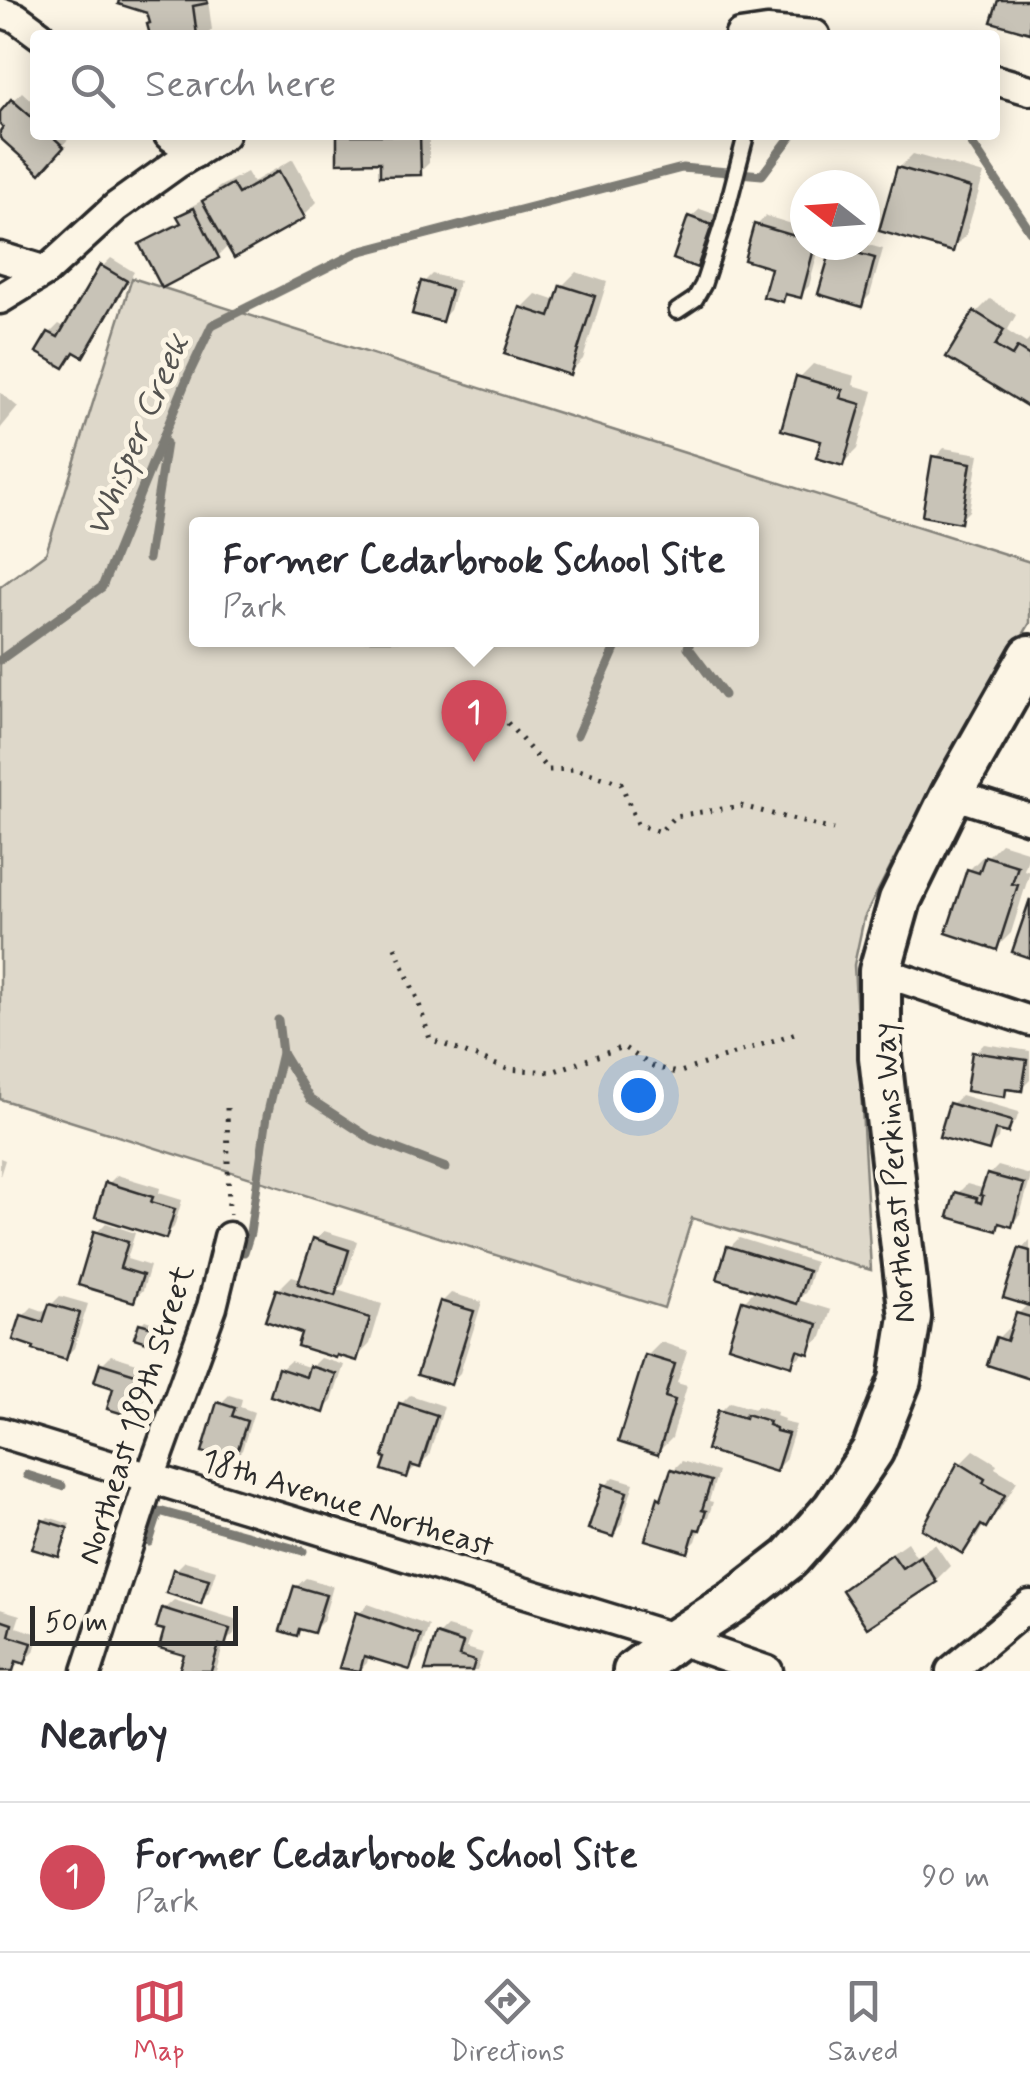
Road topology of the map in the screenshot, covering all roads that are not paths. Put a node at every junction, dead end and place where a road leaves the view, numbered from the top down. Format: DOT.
graph roads {
  1 [pos="0,12"];
  2 [pos="34,30"];
  3 [pos="1000,81"];
  4 [pos="1030,90"];
  5 [pos="177,140"];
  6 [pos="216,140"];
  7 [pos="745,140"];
  8 [pos="195,153"];
  9 [pos="0,257"];
  10 [pos="46,271"];
  11 [pos="0,299"];
  12 [pos="677,311"];
  13 [pos="1030,656"];
  14 [pos="952,794"];
  15 [pos="1030,819"];
  16 [pos="880,971"];
  17 [pos="1030,1021"];
  18 [pos="229,1236"];
  19 [pos="0,1432"];
  20 [pos="150,1478"];
  21 [pos="1030,1605"];
  22 [pos="676,1639"];
  23 [pos="88,1671"];
  24 [pos="634,1671"];
  25 [pos="768,1671"];
  26 [pos="951,1671"];
  1 -- 2 [label="street"];
  3 -- 4 [label="street"];
  5 -- 8 [label="street"];
  6 -- 8 [label="street"];
  7 -- 12 [label="lane"];
  8 -- 10 [label="street"];
  9 -- 10 [label="street"];
  10 -- 11 [label="street"];
  13 -- 14 [label="main road, Northeast Perkins Way"];
  14 -- 15 [label="street"];
  14 -- 16 [label="main road, Northeast Perkins Way"];
  16 -- 17 [label="street"];
  16 -- 22 [label="main road, Northeast Perkins Way"];
  18 -- 20 [label="street, Northeast 189th Street"];
  19 -- 20 [label="street, 18th Avenue Northeast"];
  20 -- 22 [label="street, 18th Avenue Northeast"];
  20 -- 23 [label="street, Northeast 189th Street"];
  21 -- 26 [label="street"];
  22 -- 24 [label="main road, Northeast Perkins Way"];
  22 -- 25 [label="street, 18th Avenue Northeast"];
}
